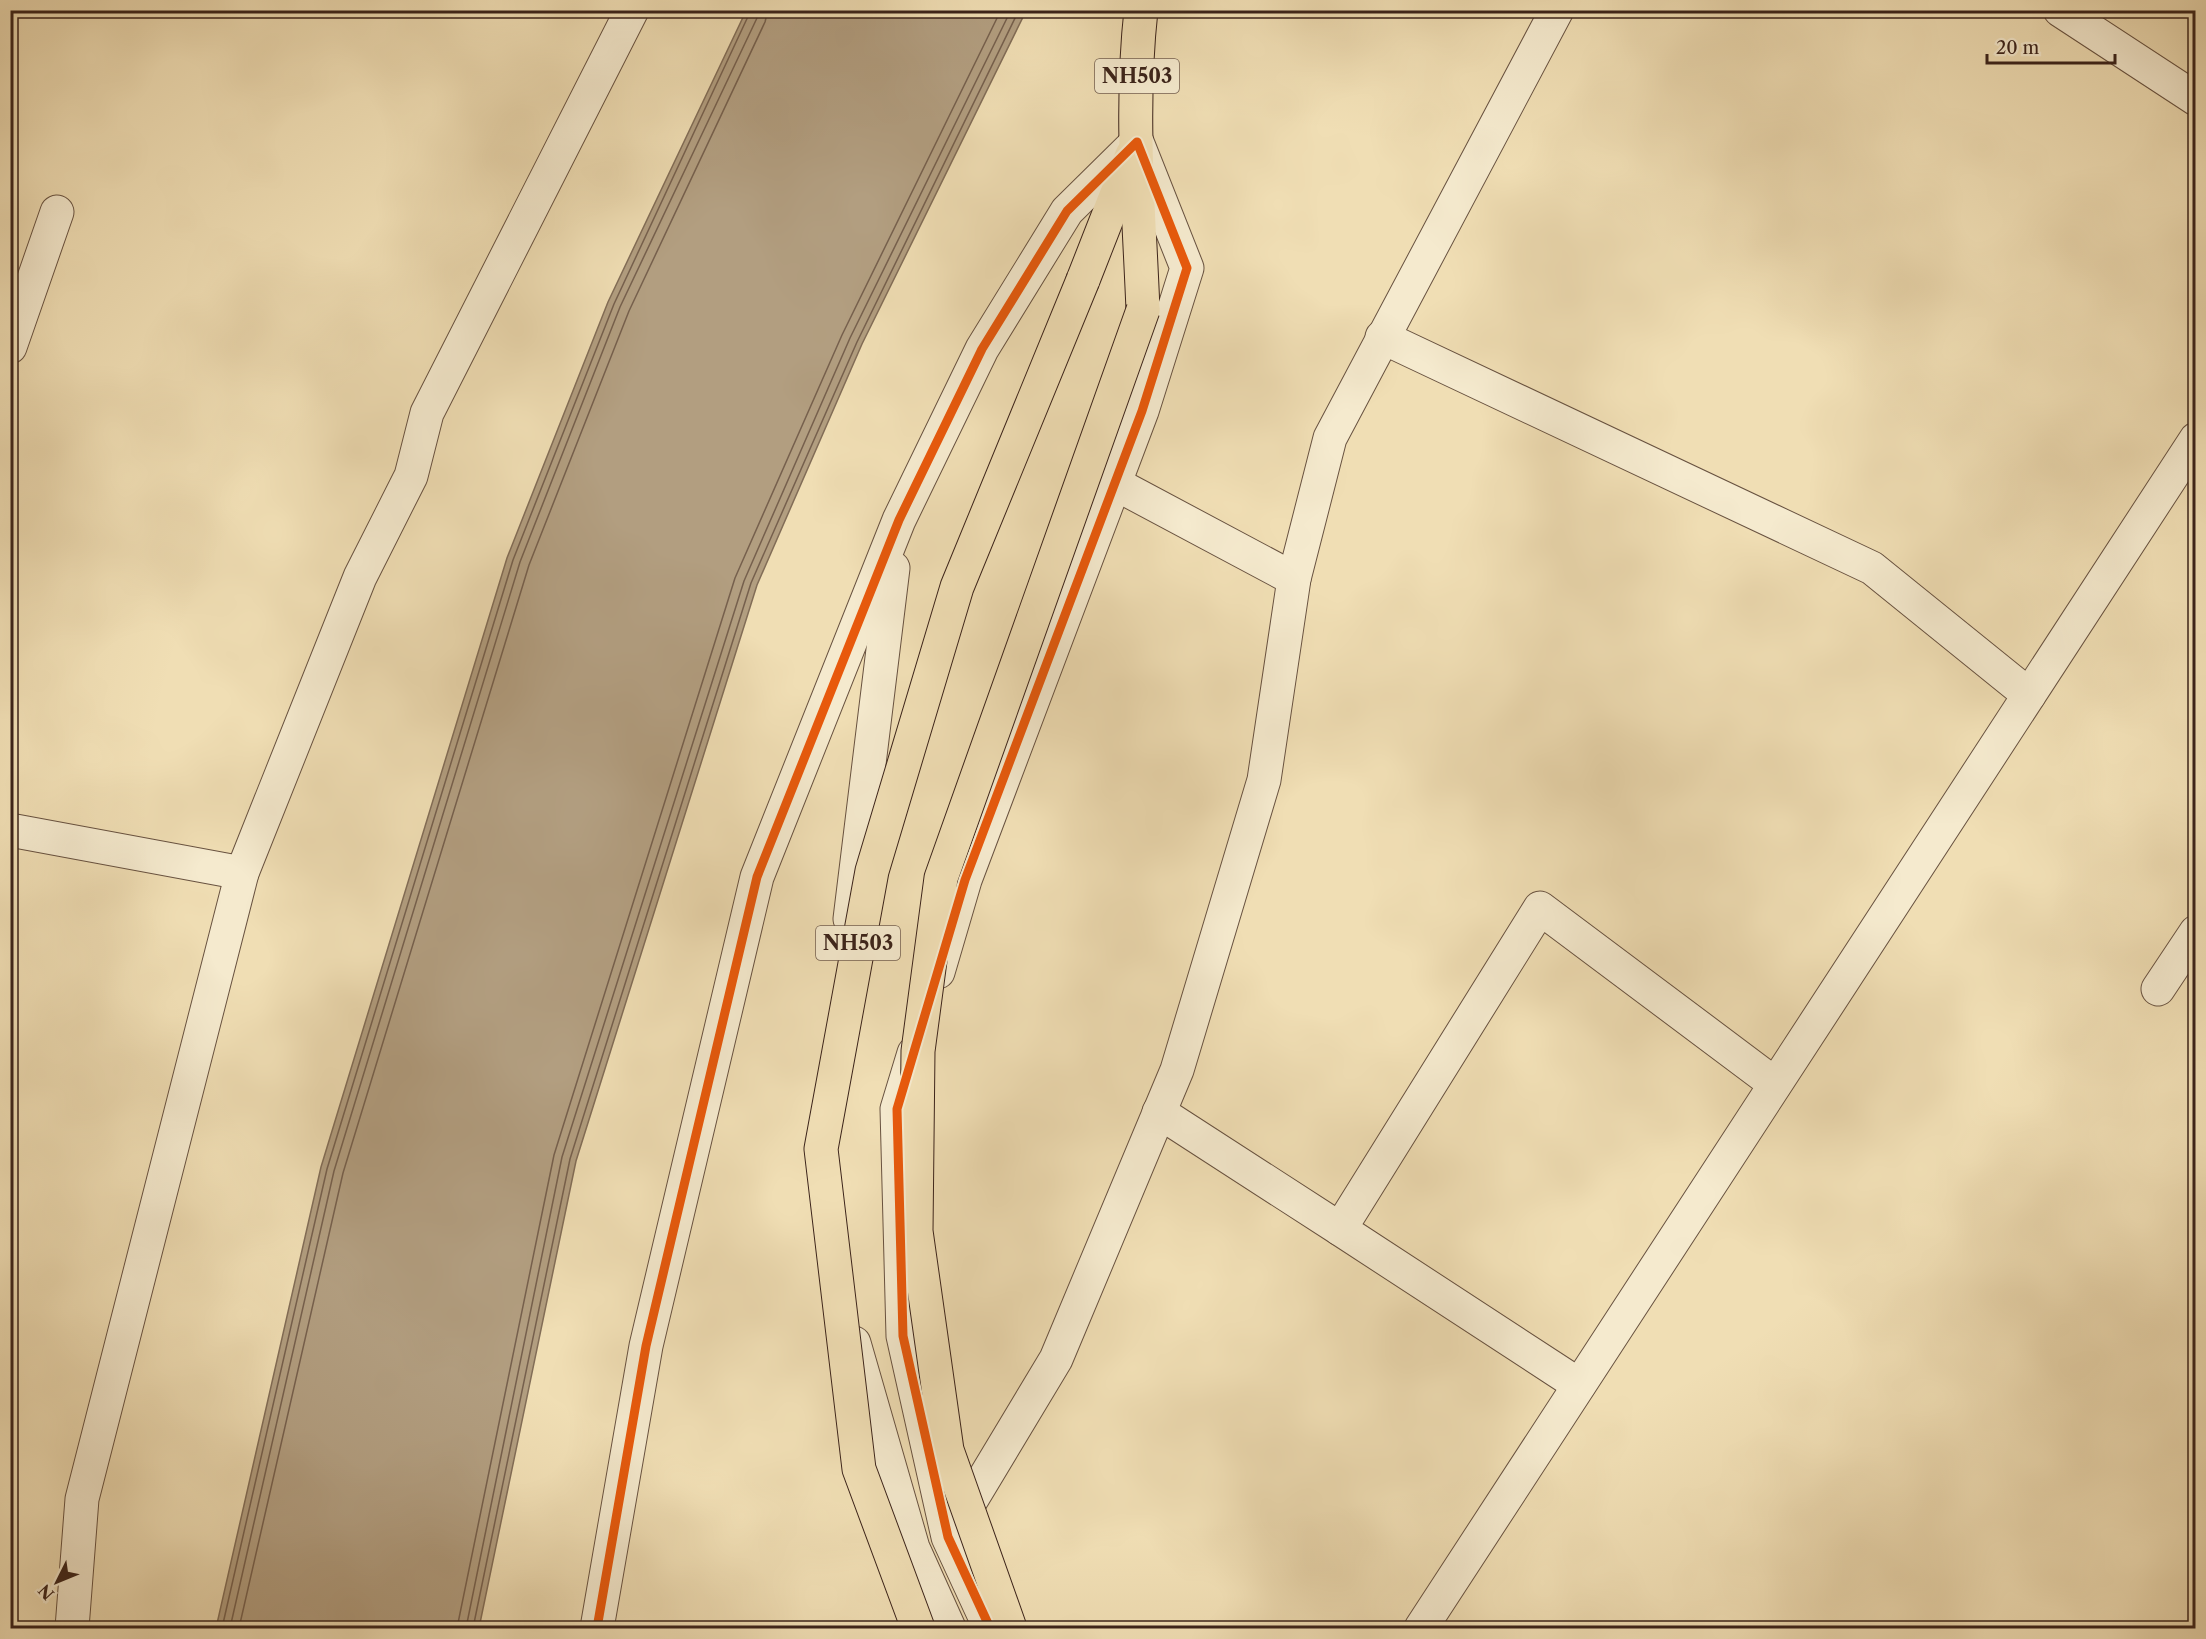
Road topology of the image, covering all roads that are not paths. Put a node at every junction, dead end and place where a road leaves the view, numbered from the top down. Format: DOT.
graph roads {
  1 [pos="632,10"];
  2 [pos="1141,10"];
  3 [pos="1557,10"];
  4 [pos="2060,10"];
  5 [pos="2196,99"];
  6 [pos="1137,142"];
  7 [pos="57,212"];
  8 [pos="1382,337"];
  9 [pos="10,347"];
  10 [pos="2196,439"];
  11 [pos="1114,483"];
  12 [pos="899,520"];
  13 [pos="1294,579"];
  14 [pos="2029,695"];
  15 [pos="10,830"];
  16 [pos="242,873"];
  17 [pos="2196,932"];
  18 [pos="2158,989"];
  19 [pos="1775,1084"];
  20 [pos="1159,1112"];
  21 [pos="1340,1229"];
  22 [pos="1579,1385"];
  23 [pos="948,1537"];
  24 [pos="72,1629"];
  25 [pos="597,1629"];
  26 [pos="918,1629"];
  27 [pos="949,1629"];
  28 [pos="990,1629"];
  29 [pos="1010,1629"];
  30 [pos="1421,1629"];
  1 -- 16 [label="street"];
  2 -- 6 [label="highway, NH503"];
  3 -- 8 [label="street"];
  4 -- 5 [label="street"];
  6 -- 11 [label="street"];
  6 -- 12 [label="street"];
  6 -- 26 [label="highway, NH503, bridge"];
  6 -- 29 [label="highway, NH503, bridge"];
  7 -- 9 [label="street"];
  8 -- 13 [label="street"];
  8 -- 14 [label="street"];
  10 -- 14 [label="street"];
  11 -- 13 [label="street"];
  11 -- 23 [label="street"];
  12 -- 25 [label="street"];
  12 -- 27 [label="street"];
  13 -- 20 [label="street"];
  14 -- 19 [label="street"];
  15 -- 16 [label="street"];
  16 -- 24 [label="street"];
  17 -- 18 [label="street"];
  19 -- 21 [label="street"];
  19 -- 22 [label="street"];
  20 -- 21 [label="street"];
  20 -- 23 [label="street"];
  21 -- 22 [label="street"];
  22 -- 30 [label="street"];
  23 -- 28 [label="street"];
}
